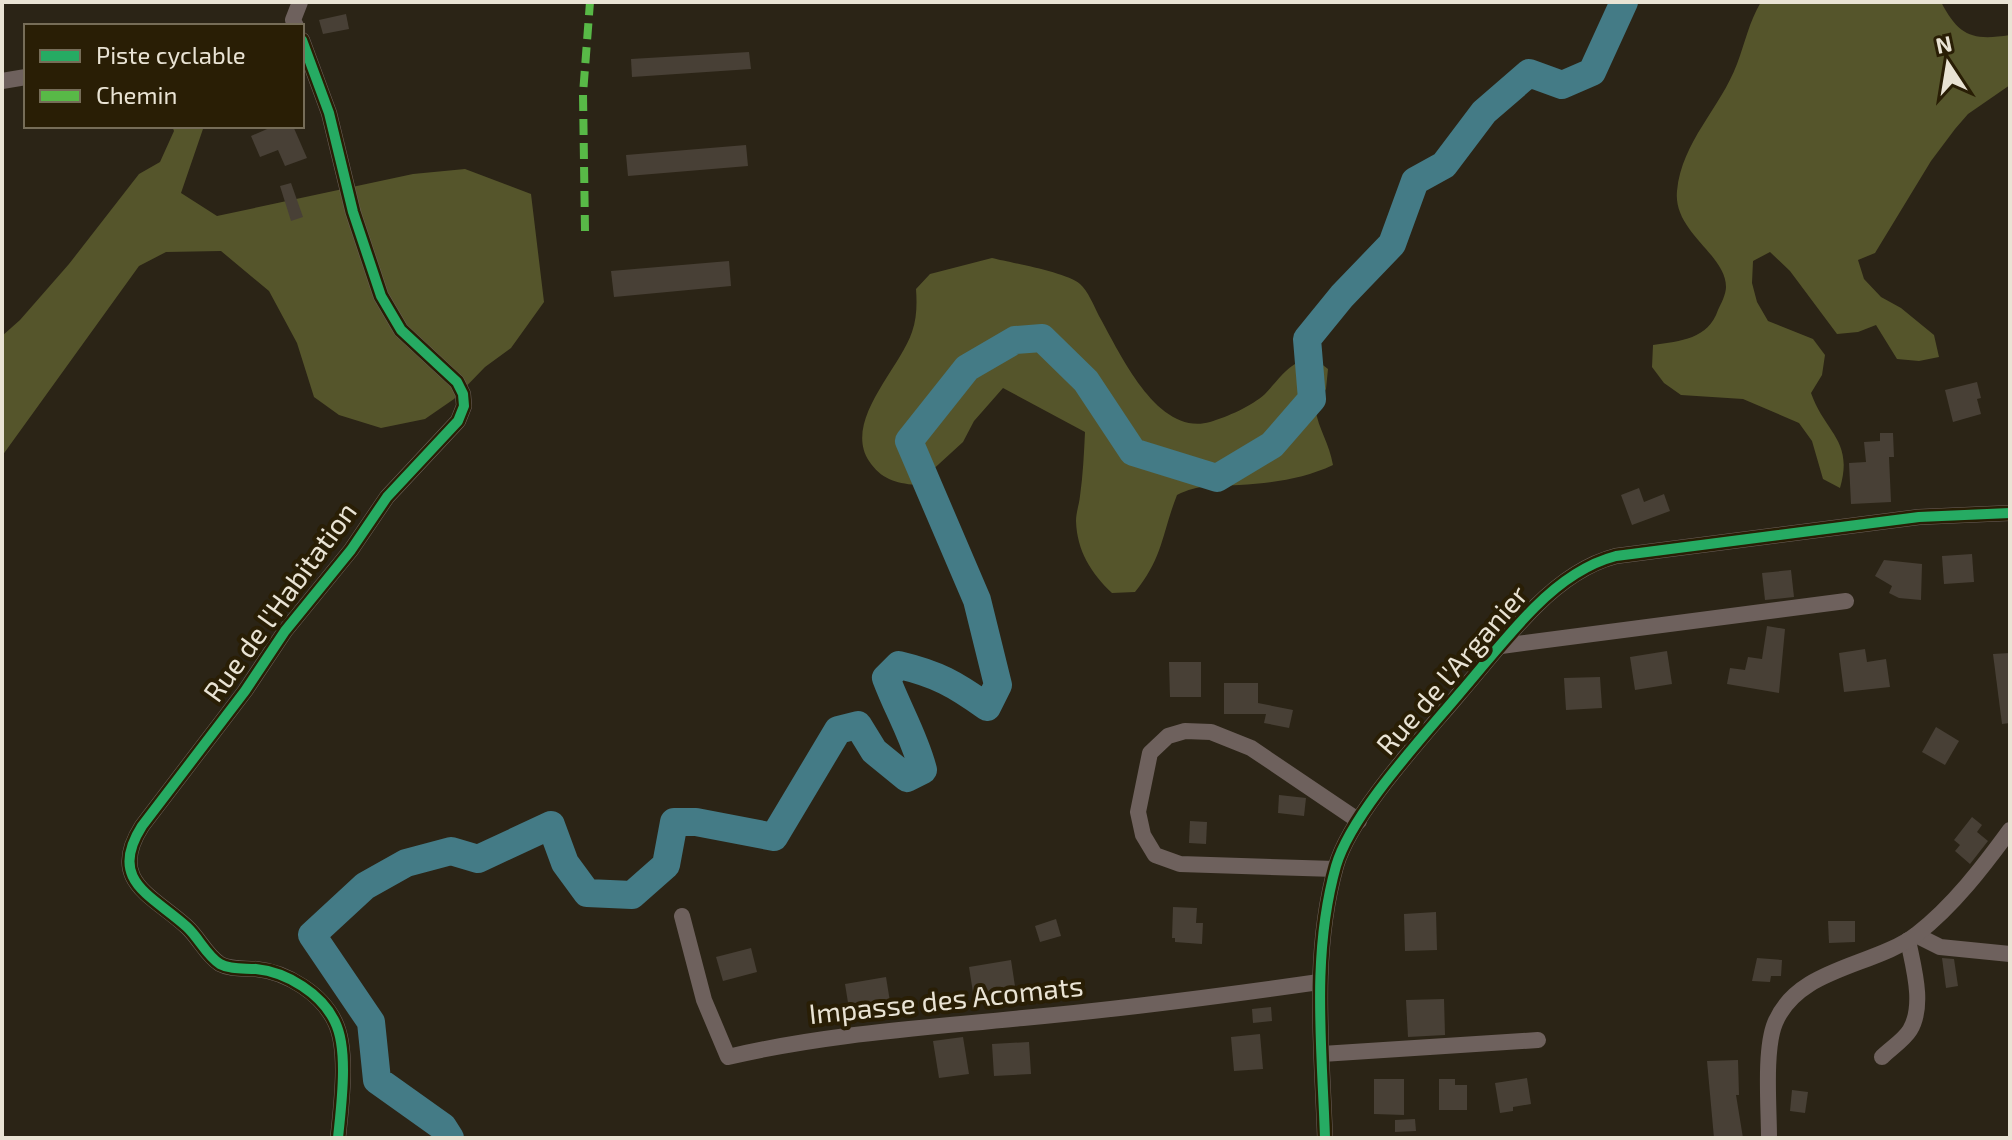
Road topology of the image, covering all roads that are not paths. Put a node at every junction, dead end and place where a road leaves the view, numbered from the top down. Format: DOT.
graph roads {
  1 [pos="300,2"];
  2 [pos="292,24"];
  3 [pos="304,45"];
  4 [pos="24,77"];
  5 [pos="2,81"];
  6 [pos="2010,513"];
  7 [pos="1846,601"];
  8 [pos="1501,646"];
  9 [pos="1359,821"];
  10 [pos="2010,830"];
  11 [pos="1335,869"];
  12 [pos="682,916"];
  13 [pos="1912,938"];
  14 [pos="2010,954"];
  15 [pos="1319,982"];
  16 [pos="1538,1040"];
  17 [pos="1322,1054"];
  18 [pos="1882,1057"];
  19 [pos="339,1130"];
  20 [pos="1325,1138"];
  21 [pos="1769,1138"];
  1 -- 2 [label="street"];
  3 -- 19 [label="street, Rue de l'Habitation"];
  4 -- 5 [label="street"];
  6 -- 8 [label="street, Rue de l'Arganier"];
  7 -- 8 [label="street"];
  8 -- 9 [label="street, Rue de l'Arganier"];
  9 -- 11 [label="street, Rue de l'Arganier"];
  9 -- 11 [label="street"];
  10 -- 13 [label="street"];
  11 -- 15 [label="street, Rue de l'Arganier"];
  12 -- 15 [label="street, Impasse des Acomats"];
  13 -- 14 [label="street"];
  13 -- 18 [label="street"];
  13 -- 21 [label="street"];
  15 -- 17 [label="street, Rue de l'Arganier"];
  16 -- 17 [label="street"];
  17 -- 20 [label="street, Rue de l'Arganier"];
}
